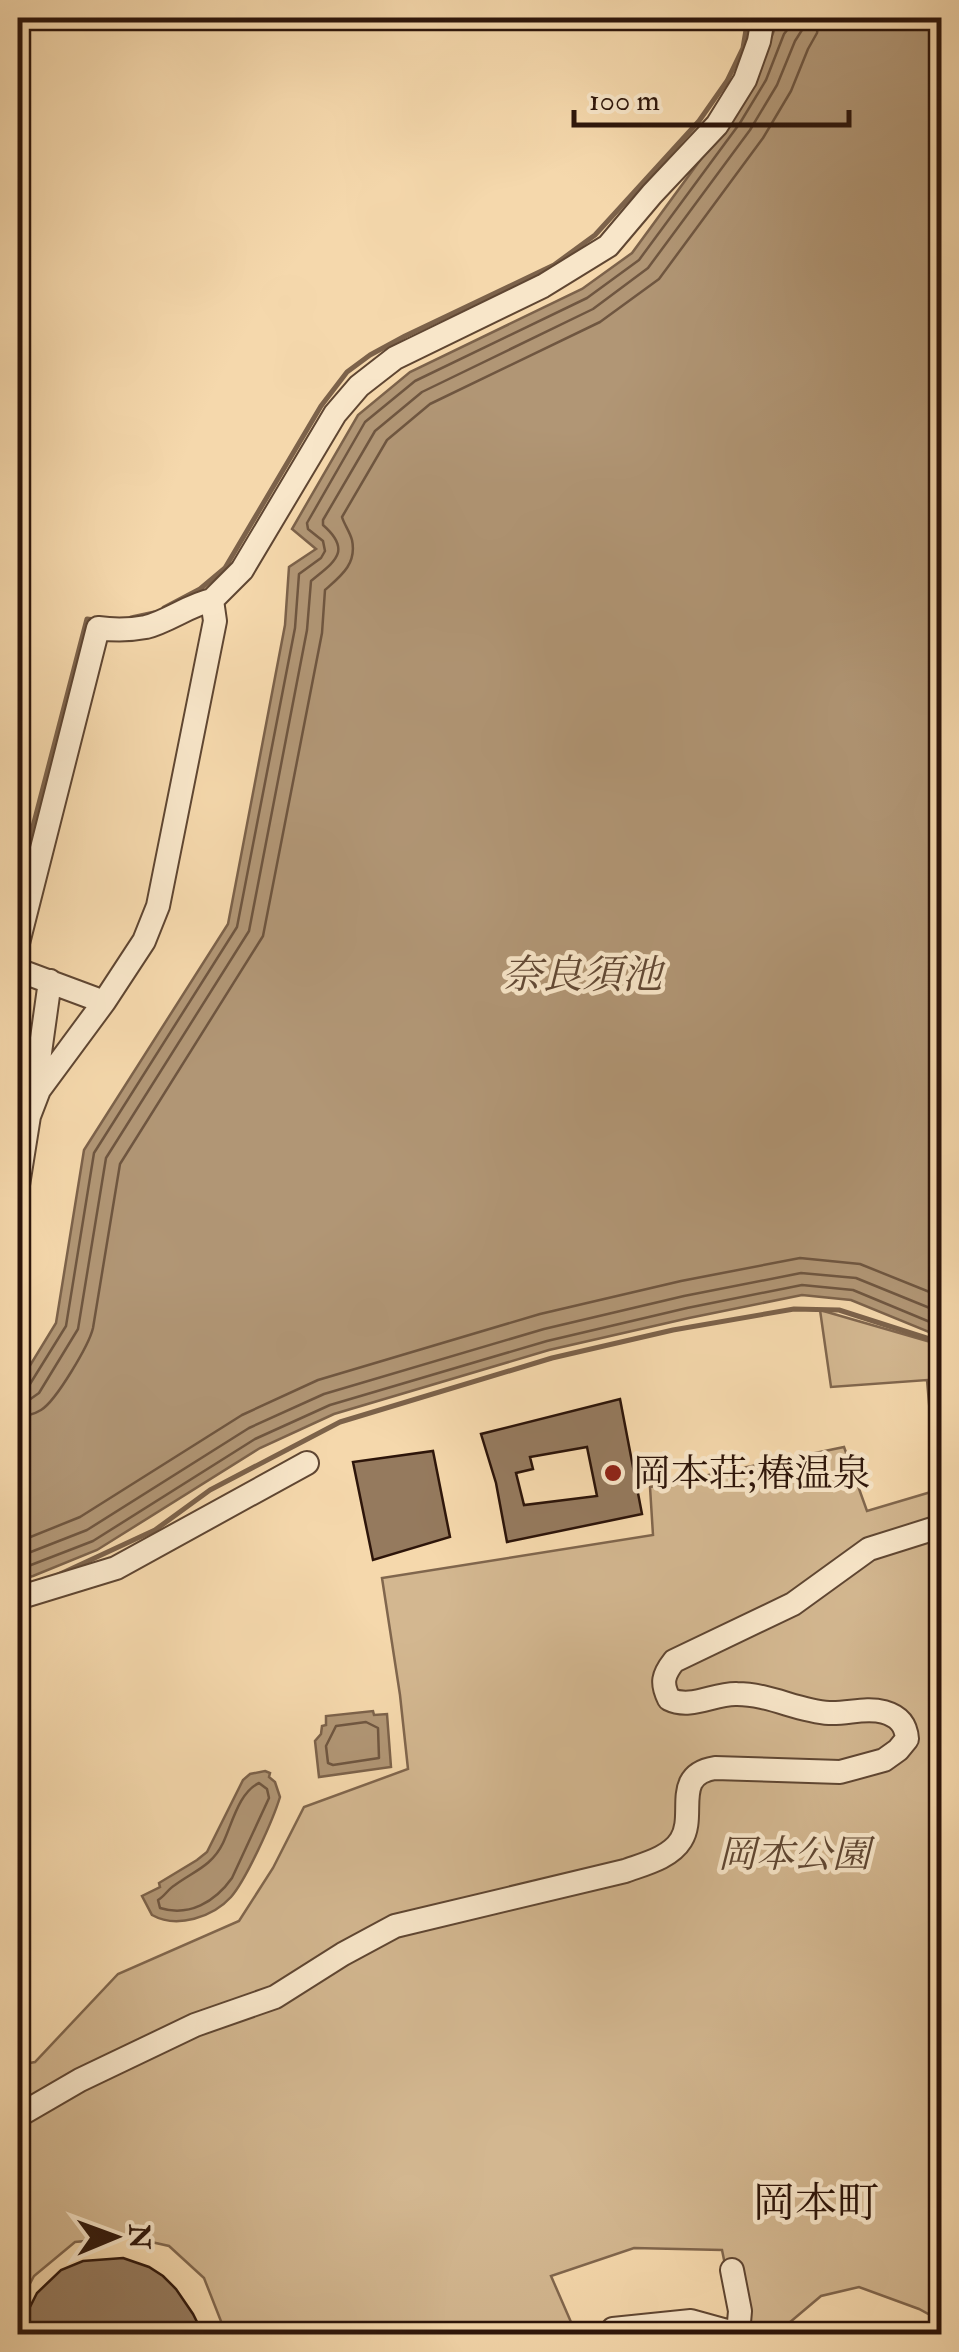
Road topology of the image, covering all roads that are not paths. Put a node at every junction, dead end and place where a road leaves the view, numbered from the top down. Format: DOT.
graph roads {
  1 [pos="764,18"];
  2 [pos="212,600"];
  3 [pos="18,943"];
  4 [pos="18,970"];
  5 [pos="50,980"];
  6 [pos="104,1002"];
  7 [pos="39,1090"];
  8 [pos="18,1185"];
  9 [pos="307,1464"];
  10 [pos="942,1526"];
  11 [pos="18,1598"];
  12 [pos="18,2116"];
  13 [pos="732,2270"];
  14 [pos="613,2329"];
  15 [pos="738,2334"];
  1 -- 2 [label="street"];
  2 -- 3 [label="street"];
  2 -- 6 [label="street"];
  4 -- 5 [label="street"];
  5 -- 6 [label="street"];
  5 -- 7 [label="street"];
  6 -- 7 [label="street"];
  7 -- 8 [label="street"];
  9 -- 11 [label="street"];
  10 -- 12 [label="street"];
  13 -- 15 [label="street"];
  14 -- 15 [label="street"];
}
